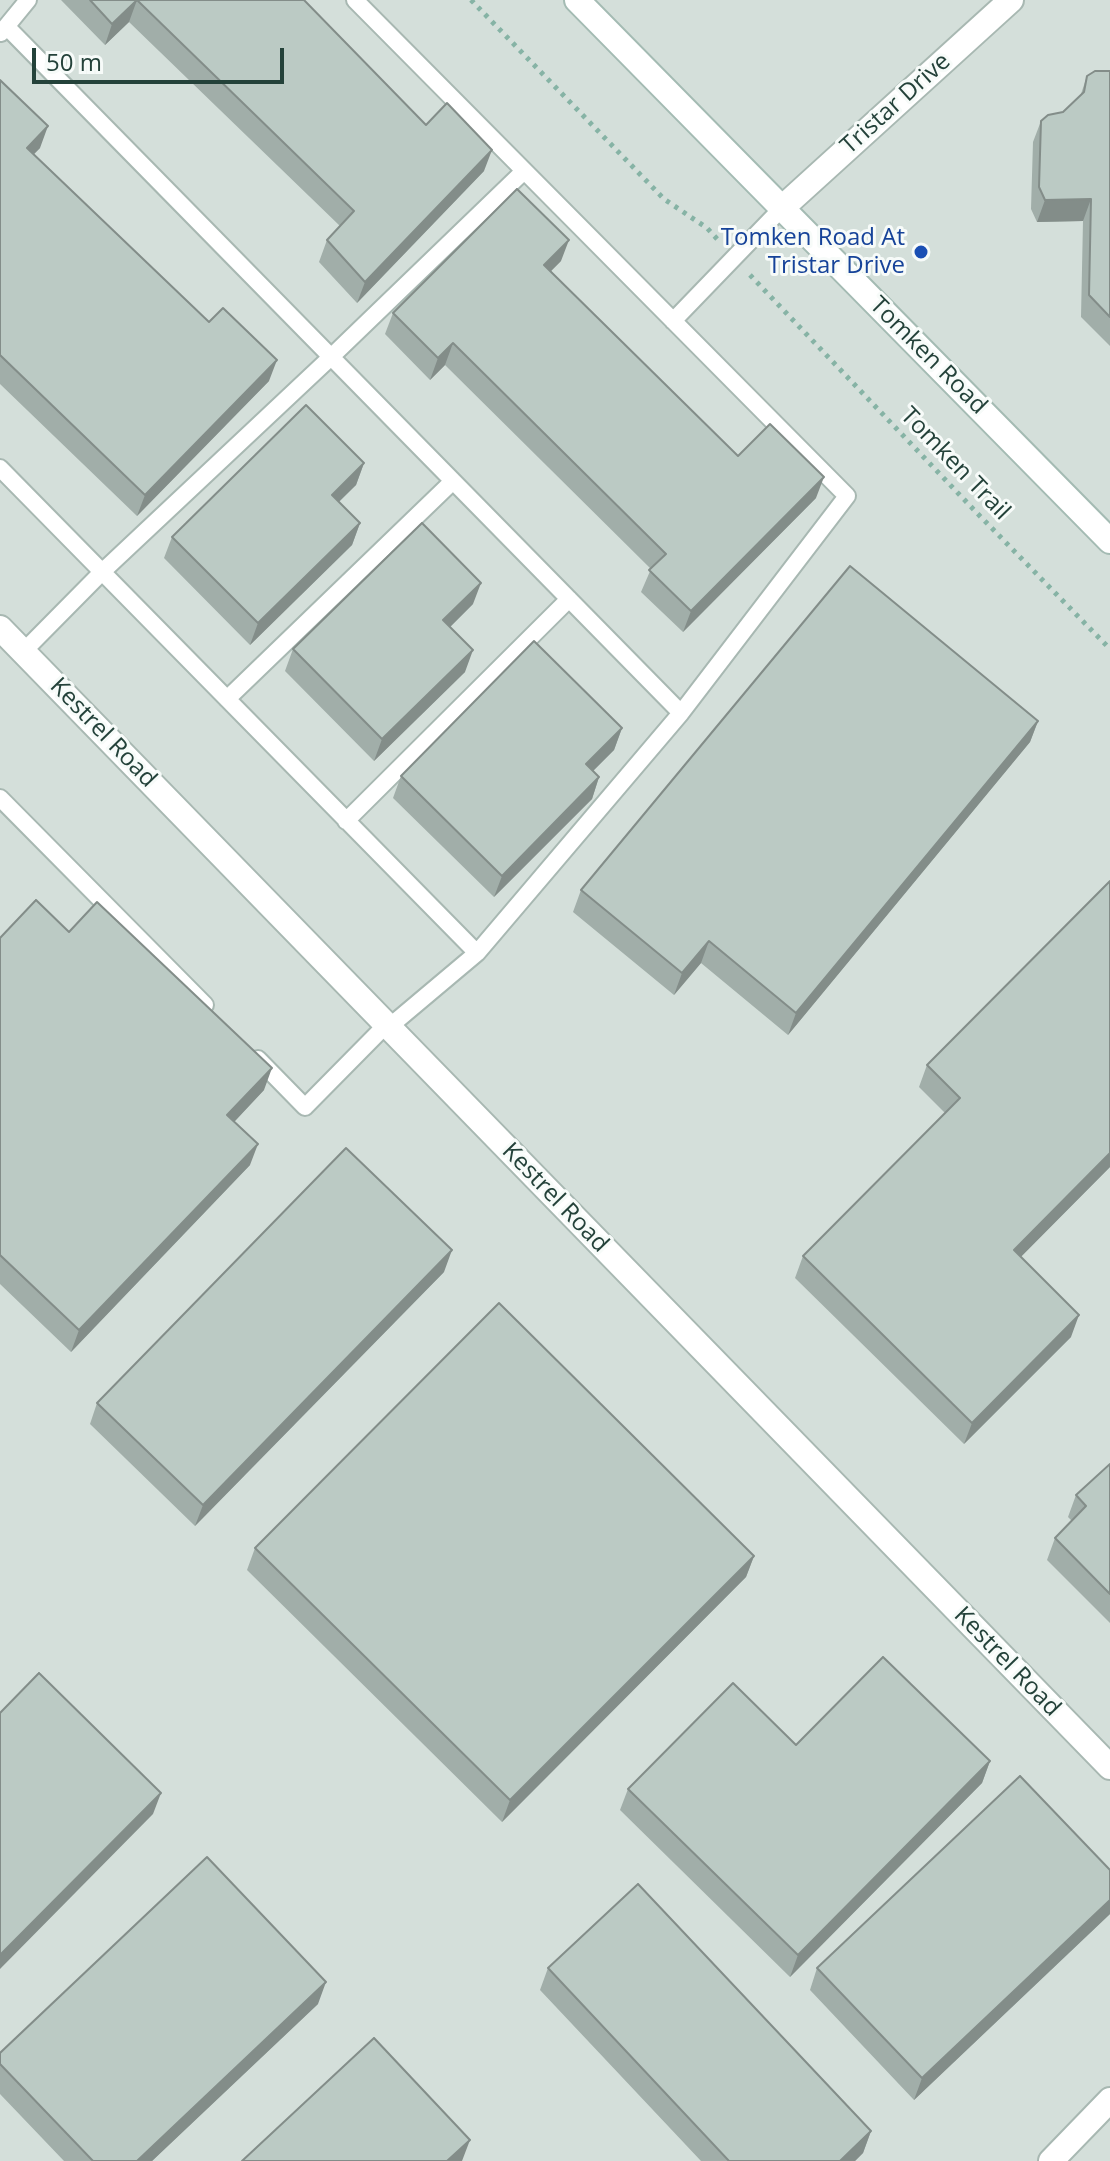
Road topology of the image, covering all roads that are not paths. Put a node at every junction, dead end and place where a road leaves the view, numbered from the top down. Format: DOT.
graph roads {
  1 [pos="28,0"];
  2 [pos="355,0"];
  3 [pos="577,0"];
  4 [pos="1011,0"];
  5 [pos="3,31"];
  6 [pos="524,171"];
  7 [pos="782,208"];
  8 [pos="673,321"];
  9 [pos="331,357"];
  10 [pos="0,468"];
  11 [pos="453,481"];
  12 [pos="1110,541"];
  13 [pos="102,572"];
  14 [pos="569,599"];
  15 [pos="0,628"];
  16 [pos="23,652"];
  17 [pos="227,699"];
  18 [pos="681,713"];
  19 [pos="0,798"];
  20 [pos="346,821"];
  21 [pos="477,953"];
  22 [pos="218,1018"];
  23 [pos="389,1027"];
  24 [pos="251,1052"];
  25 [pos="1110,1767"];
  26 [pos="1110,2100"];
  27 [pos="1051,2161"];
  1 -- 5 [label="lane"];
  2 -- 6 [label="lane"];
  3 -- 7 [label="street, Tomken Road"];
  4 -- 7 [label="street, Tristar Drive"];
  5 -- 9 [label="lane"];
  6 -- 8 [label="lane"];
  6 -- 9 [label="lane"];
  7 -- 8 [label="lane"];
  7 -- 12 [label="street, Tomken Road"];
  8 -- 18 [label="lane"];
  9 -- 11 [label="lane"];
  9 -- 13 [label="lane"];
  10 -- 13 [label="lane"];
  11 -- 14 [label="lane"];
  11 -- 17 [label="lane"];
  13 -- 16 [label="lane"];
  13 -- 17 [label="lane"];
  14 -- 18 [label="lane"];
  14 -- 20 [label="lane"];
  15 -- 16 [label="street, Kestrel Road"];
  16 -- 23 [label="street, Kestrel Road"];
  17 -- 20 [label="lane"];
  18 -- 21 [label="lane"];
  19 -- 22 [label="lane"];
  20 -- 21 [label="lane"];
  21 -- 23 [label="lane"];
  23 -- 24 [label="lane"];
  23 -- 25 [label="street, Kestrel Road"];
  26 -- 27 [label="street"];
}
